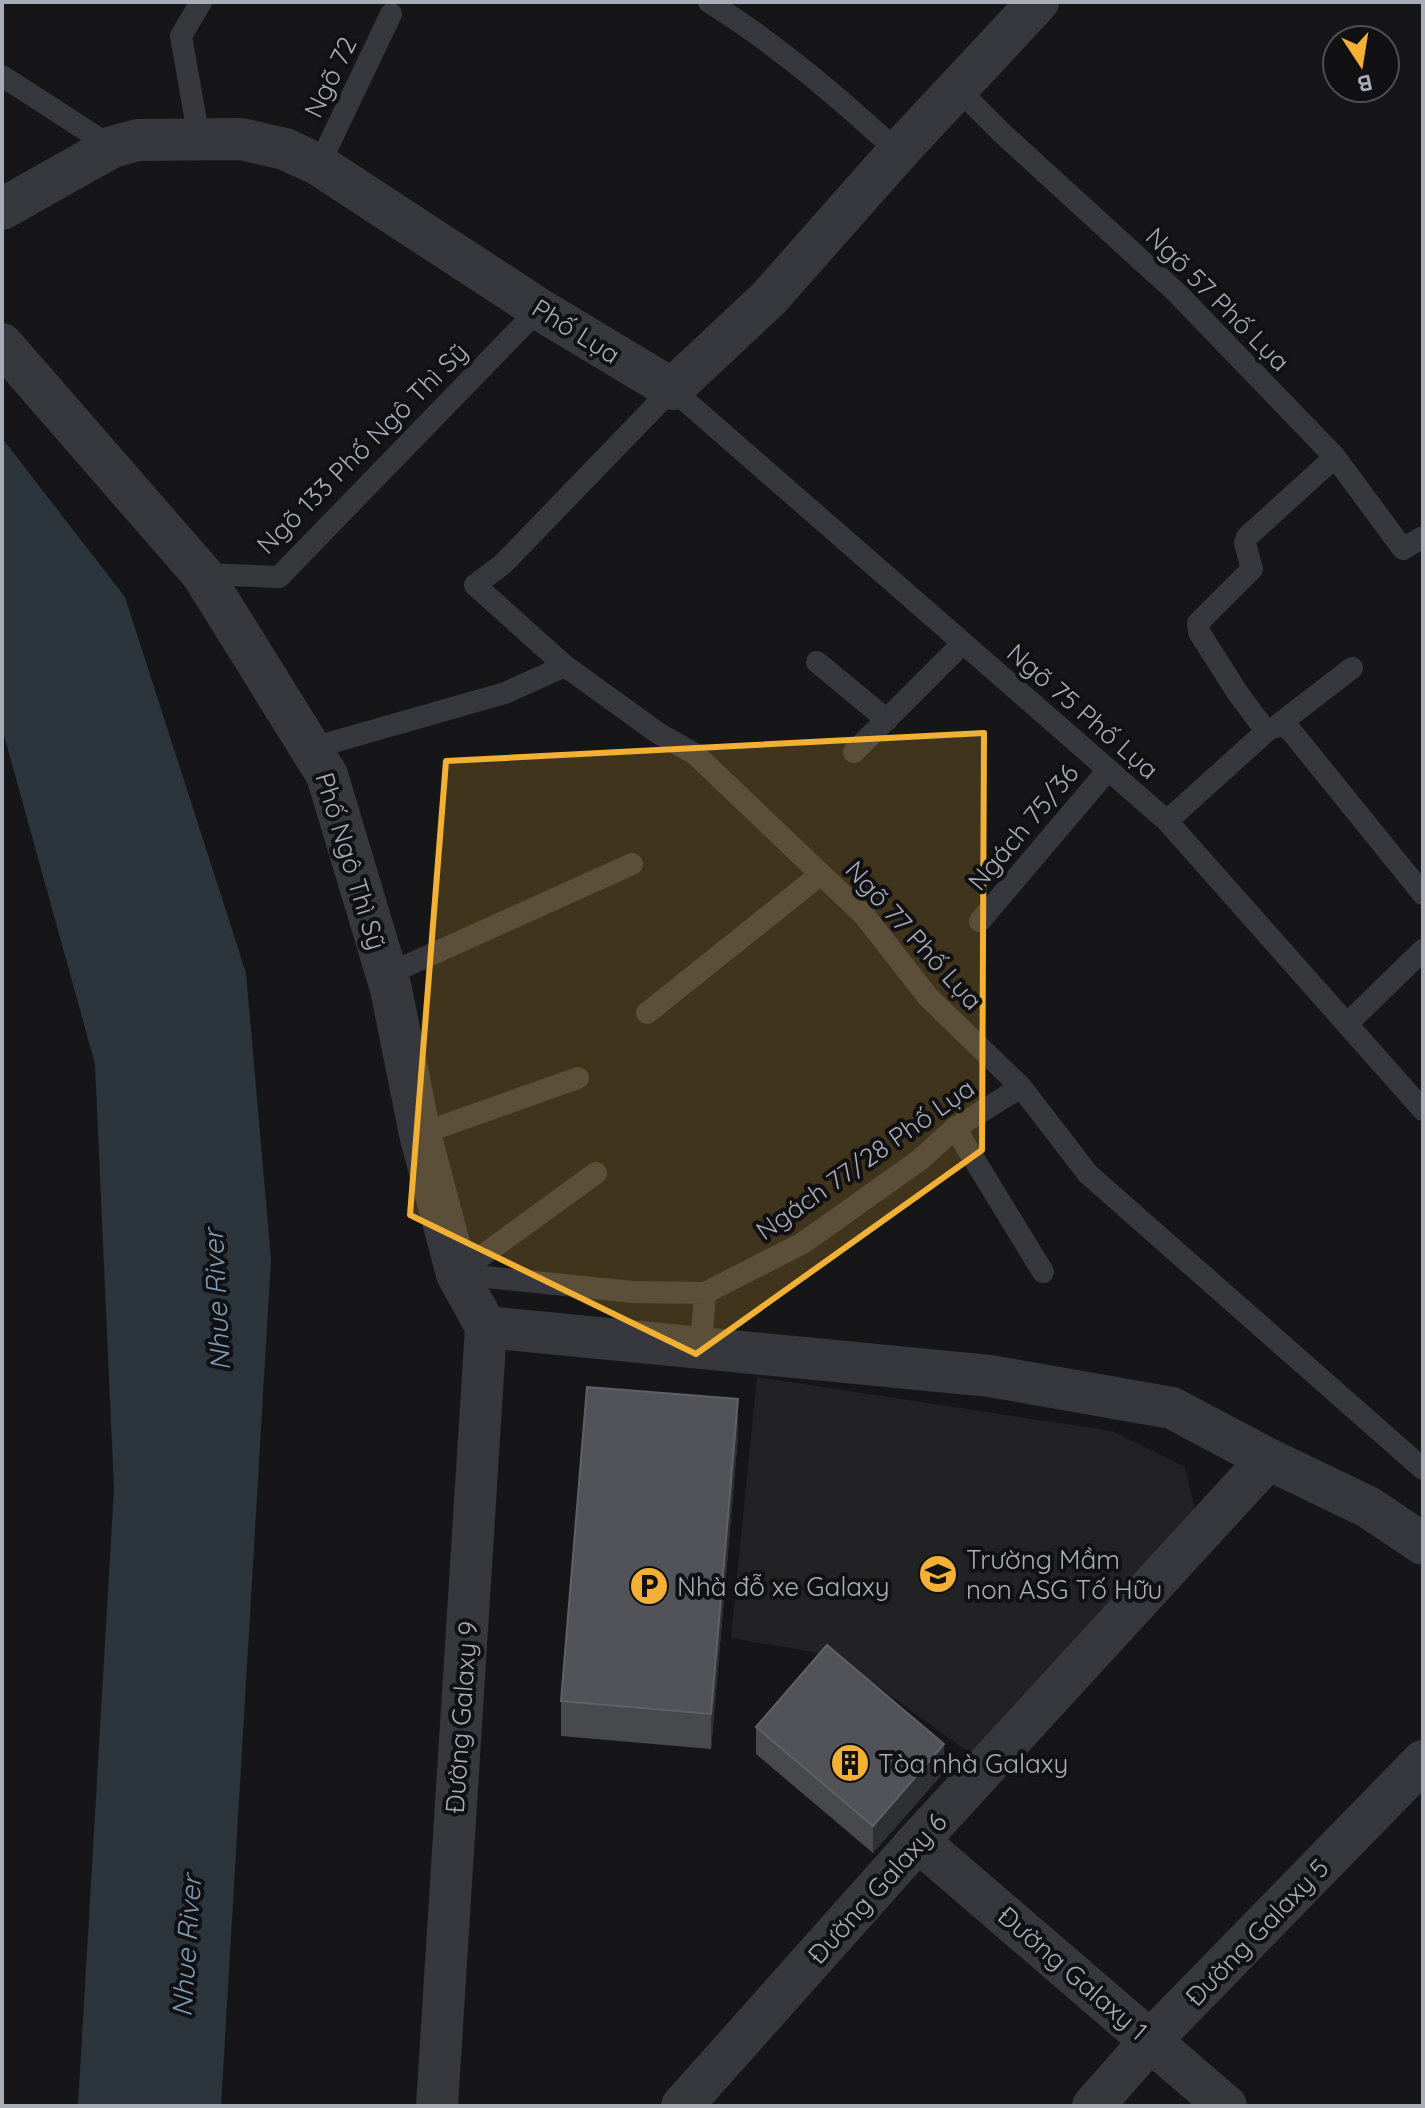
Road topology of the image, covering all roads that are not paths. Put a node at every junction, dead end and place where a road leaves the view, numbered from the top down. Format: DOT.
graph roads {
  1 [pos="201,2"];
  2 [pos="709,2"];
  3 [pos="1038,2"];
  4 [pos="391,14"];
  5 [pos="2,76"];
  6 [pos="957,88"];
  7 [pos="199,139"];
  8 [pos="112,147"];
  9 [pos="898,152"];
  10 [pos="319,165"];
  11 [pos="2,209"];
  12 [pos="539,309"];
  13 [pos="2,344"];
  14 [pos="672,389"];
  15 [pos="1335,457"];
  16 [pos="1423,537"];
  17 [pos="202,574"];
  18 [pos="963,643"];
  19 [pos="817,662"];
  20 [pos="565,666"];
  21 [pos="1352,668"];
  22 [pos="887,720"];
  23 [pos="1272,728"];
  24 [pos="312,748"];
  25 [pos="854,752"];
  26 [pos="1108,770"];
  27 [pos="1167,821"];
  28 [pos="632,864"];
  29 [pos="821,874"];
  30 [pos="1423,894"];
  31 [pos="980,921"];
  32 [pos="1423,950"];
  33 [pos="386,975"];
  34 [pos="647,1013"];
  35 [pos="1347,1024"];
  36 [pos="578,1078"];
  37 [pos="1021,1087"];
  38 [pos="1423,1110"];
  39 [pos="955,1128"];
  40 [pos="420,1134"];
  41 [pos="596,1173"];
  42 [pos="1043,1272"];
  43 [pos="457,1274"];
  44 [pos="705,1293"];
  45 [pos="486,1327"];
  46 [pos="701,1347"];
  47 [pos="1268,1459"];
  48 [pos="1423,1469"];
  49 [pos="1423,1544"];
  50 [pos="1423,1761"];
  51 [pos="918,1841"];
  52 [pos="1151,2040"];
  53 [pos="437,2106"];
  54 [pos="682,2106"];
  55 [pos="1093,2106"];
  56 [pos="1226,2106"];
  1 -- 7 [label="lane"];
  2 -- 9 [label="lane"];
  3 -- 6 [label="street"];
  4 -- 10 [label="lane, Ngõ 72"];
  5 -- 8 [label="lane"];
  6 -- 9 [label="street"];
  6 -- 15 [label="lane, Ngõ 57 Phố Lụa"];
  7 -- 8 [label="street, Phố Lụa"];
  7 -- 10 [label="street, Phố Lụa"];
  8 -- 11 [label="street, Phố Lụa"];
  9 -- 14 [label="street"];
  10 -- 12 [label="street, Phố Lụa"];
  12 -- 14 [label="street, Phố Lụa"];
  12 -- 17 [label="lane, Ngõ 133 Phố Ngô Thì Sỹ"];
  13 -- 17 [label="street, Phố Ngô Thì Sỹ"];
  14 -- 18 [label="lane, Ngõ 75 Phố Lụa"];
  14 -- 20 [label="lane, Ngõ 77 Phố Lụa"];
  15 -- 16 [label="lane, Ngõ 57 Phố Lụa"];
  15 -- 23 [label="lane"];
  17 -- 24 [label="street, Phố Ngô Thì Sỹ"];
  18 -- 22 [label="lane"];
  18 -- 26 [label="lane, Ngõ 75 Phố Lụa"];
  19 -- 22 [label="lane"];
  20 -- 24 [label="lane"];
  20 -- 29 [label="lane, Ngõ 77 Phố Lụa"];
  21 -- 23 [label="lane"];
  22 -- 25 [label="lane"];
  23 -- 27 [label="lane"];
  23 -- 30 [label="lane"];
  24 -- 33 [label="street, Phố Ngô Thì Sỹ"];
  26 -- 27 [label="lane, Ngõ 75 Phố Lụa"];
  26 -- 31 [label="lane, Ngách 75/36"];
  27 -- 35 [label="lane, Ngõ 75 Phố Lụa"];
  28 -- 33 [label="lane"];
  29 -- 34 [label="lane"];
  29 -- 37 [label="lane, Ngõ 77 Phố Lụa"];
  32 -- 35 [label="lane"];
  33 -- 40 [label="street, Phố Ngô Thì Sỹ"];
  35 -- 38 [label="lane, Ngõ 75 Phố Lụa"];
  36 -- 40 [label="lane"];
  37 -- 39 [label="lane, Ngách 77/28 Phố Lụa"];
  37 -- 48 [label="lane, Ngõ 77 Phố Lụa"];
  39 -- 42 [label="lane"];
  39 -- 44 [label="lane, Ngách 77/28 Phố Lụa"];
  40 -- 43 [label="street, Phố Ngô Thì Sỹ"];
  41 -- 43 [label="lane"];
  43 -- 44 [label="lane, Ngách 77/28 Phố Lụa"];
  43 -- 45 [label="street, Phố Ngô Thì Sỹ"];
  44 -- 46 [label="lane"];
  45 -- 46 [label="street"];
  45 -- 53 [label="street, Đường Galaxy 9"];
  46 -- 47 [label="street"];
  47 -- 49 [label="street"];
  47 -- 51 [label="street, Đường Galaxy 6"];
  50 -- 52 [label="street, Đường Galaxy 5"];
  51 -- 52 [label="street, Đường Galaxy 1"];
  51 -- 54 [label="street, Đường Galaxy 6"];
  52 -- 55 [label="street, Đường Galaxy 5"];
  52 -- 56 [label="street, Đường Galaxy 1"];
}
